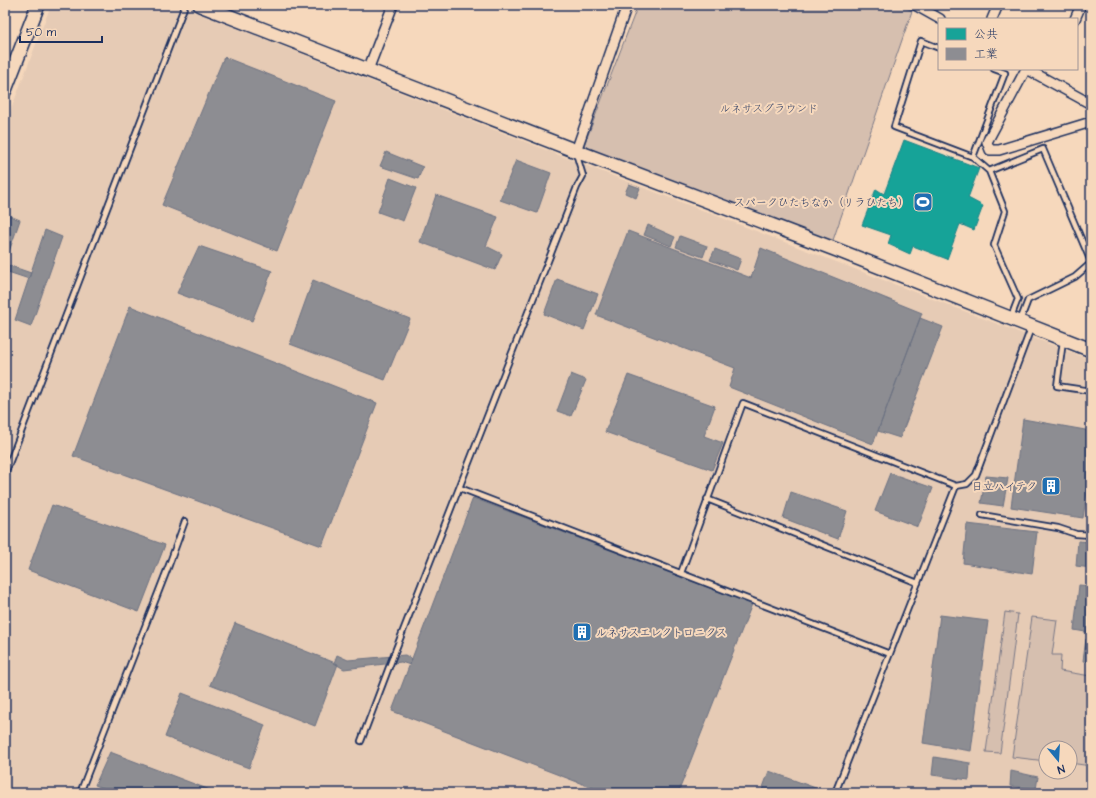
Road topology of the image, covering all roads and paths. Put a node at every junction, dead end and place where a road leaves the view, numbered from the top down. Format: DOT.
graph roads {
  1 [pos="37,5"];
  2 [pos="185,5"];
  3 [pos="200,5"];
  4 [pos="393,5"];
  5 [pos="628,5"];
  6 [pos="915,5"];
  7 [pos="998,5"];
  8 [pos="1081,5"];
  9 [pos="938,18"];
  10 [pos="992,18"];
  11 [pos="1075,18"];
  12 [pos="938,48"];
  13 [pos="368,70"];
  14 [pos="996,70"];
  15 [pos="1025,70"];
  16 [pos="1028,70"];
  17 [pos="5,90"];
  18 [pos="1091,104"];
  19 [pos="1091,122"];
  20 [pos="576,151"];
  21 [pos="974,157"];
  22 [pos="989,171"];
  23 [pos="1091,263"];
  24 [pos="1020,323"];
  25 [pos="1063,339"];
  26 [pos="1091,350"];
  27 [pos="1091,390"];
  28 [pos="5,474"];
  29 [pos="956,486"];
  30 [pos="460,488"];
  31 [pos="707,499"];
  32 [pos="982,515"];
  33 [pos="186,521"];
  34 [pos="1091,532"];
  35 [pos="1091,535"];
  36 [pos="681,572"];
  37 [pos="918,582"];
  38 [pos="890,654"];
  39 [pos="361,741"];
  40 [pos="80,793"];
  41 [pos="835,793"];
  1 -- 17 [label="street"];
  2 -- 28 [label="lane"];
  3 -- 13 [label="street"];
  4 -- 13 [label="street"];
  5 -- 20 [label="street"];
  6 -- 9 [label="street"];
  7 -- 10 [label="street"];
  8 -- 11 [label="street"];
  12 -- 21 [label="lane"];
  13 -- 20 [label="street"];
  14 -- 21 [label="lane"];
  15 -- 19 [label="street"];
  16 -- 18 [label="street"];
  20 -- 24 [label="street"];
  20 -- 30 [label="lane"];
  21 -- 22 [label="lane"];
  22 -- 23 [label="lane"];
  22 -- 24 [label="lane"];
  23 -- 24 [label="lane"];
  24 -- 25 [label="street"];
  24 -- 29 [label="lane"];
  25 -- 26 [label="street"];
  25 -- 27 [label="lane"];
  29 -- 31 [label="lane"];
  29 -- 37 [label="lane"];
  30 -- 36 [label="lane"];
  30 -- 39 [label="lane"];
  31 -- 36 [label="lane"];
  31 -- 37 [label="lane"];
  32 -- 35 [label="lane"];
  33 -- 40 [label="lane"];
  34 -- 35 [label="lane"];
  36 -- 38 [label="lane"];
  37 -- 38 [label="lane"];
  38 -- 41 [label="lane"];
}
